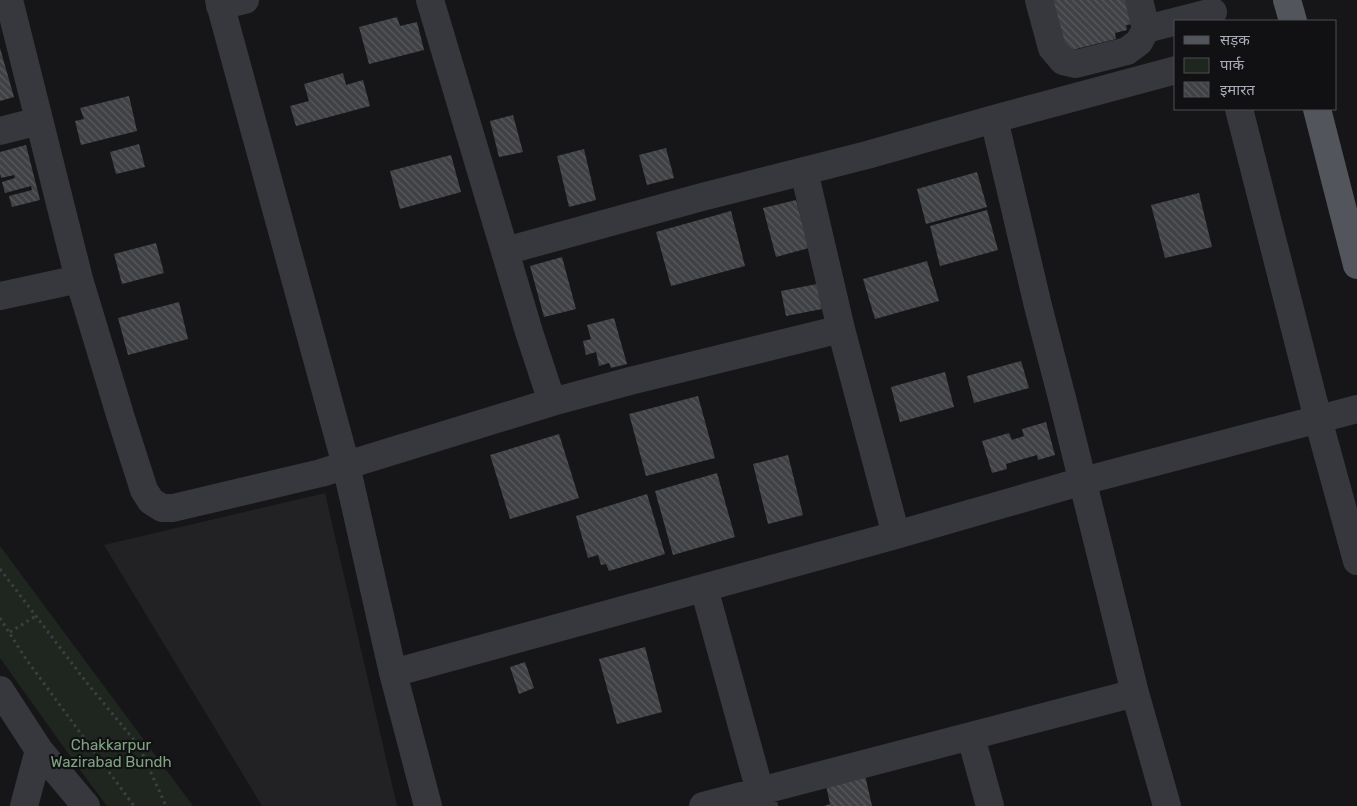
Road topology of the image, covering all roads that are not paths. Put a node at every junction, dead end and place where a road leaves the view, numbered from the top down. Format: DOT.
graph roads {
  1 [pos="9,0"];
  2 [pos="430,0"];
  3 [pos="1039,0"];
  4 [pos="1138,0"];
  5 [pos="1287,0"];
  6 [pos="228,2"];
  7 [pos="1213,11"];
  8 [pos="1180,20"];
  9 [pos="1294,20"];
  10 [pos="1174,21"];
  11 [pos="1146,29"];
  12 [pos="1174,71"];
  13 [pos="1239,110"];
  14 [pos="1316,110"];
  15 [pos="994,118"];
  16 [pos="39,121"];
  17 [pos="0,131"];
  18 [pos="804,170"];
  19 [pos="505,252"];
  20 [pos="1357,265"];
  21 [pos="80,279"];
  22 [pos="0,296"];
  23 [pos="841,329"];
  24 [pos="552,402"];
  25 [pos="1357,409"];
  26 [pos="1318,419"];
  27 [pos="346,465"];
  28 [pos="1083,481"];
  29 [pos="896,535"];
  30 [pos="1357,561"];
  31 [pos="704,588"];
  32 [pos="393,673"];
  33 [pos="0,690"];
  34 [pos="1136,694"];
  35 [pos="970,736"];
  36 [pos="39,750"];
  37 [pos="762,799"];
  38 [pos="24,806"];
  39 [pos="86,806"];
  40 [pos="428,806"];
  41 [pos="702,806"];
  42 [pos="990,806"];
  43 [pos="1167,806"];
  1 -- 16 [label="street"];
  2 -- 19 [label="street"];
  3 -- 11 [label="street"];
  4 -- 11 [label="street"];
  5 -- 9 [label="main road"];
  6 -- 27 [label="street"];
  7 -- 8 [label="street"];
  10 -- 11 [label="street"];
  12 -- 15 [label="street"];
  13 -- 26 [label="street"];
  14 -- 20 [label="main road"];
  15 -- 18 [label="street"];
  15 -- 28 [label="street"];
  16 -- 17 [label="street"];
  16 -- 21 [label="street"];
  18 -- 19 [label="street"];
  18 -- 23 [label="street"];
  19 -- 24 [label="street"];
  21 -- 22 [label="street"];
  21 -- 27 [label="street"];
  23 -- 24 [label="street"];
  23 -- 29 [label="street"];
  24 -- 27 [label="street"];
  25 -- 26 [label="street"];
  26 -- 28 [label="street"];
  26 -- 30 [label="street"];
  27 -- 32 [label="street"];
  28 -- 29 [label="street"];
  28 -- 34 [label="street"];
  29 -- 31 [label="street"];
  31 -- 32 [label="street"];
  31 -- 37 [label="street"];
  32 -- 40 [label="street"];
  33 -- 36 [label="street"];
  34 -- 35 [label="street"];
  34 -- 43 [label="street"];
  35 -- 37 [label="street"];
  35 -- 42 [label="street"];
  36 -- 38 [label="street"];
  36 -- 39 [label="street"];
  37 -- 41 [label="street"];
}
